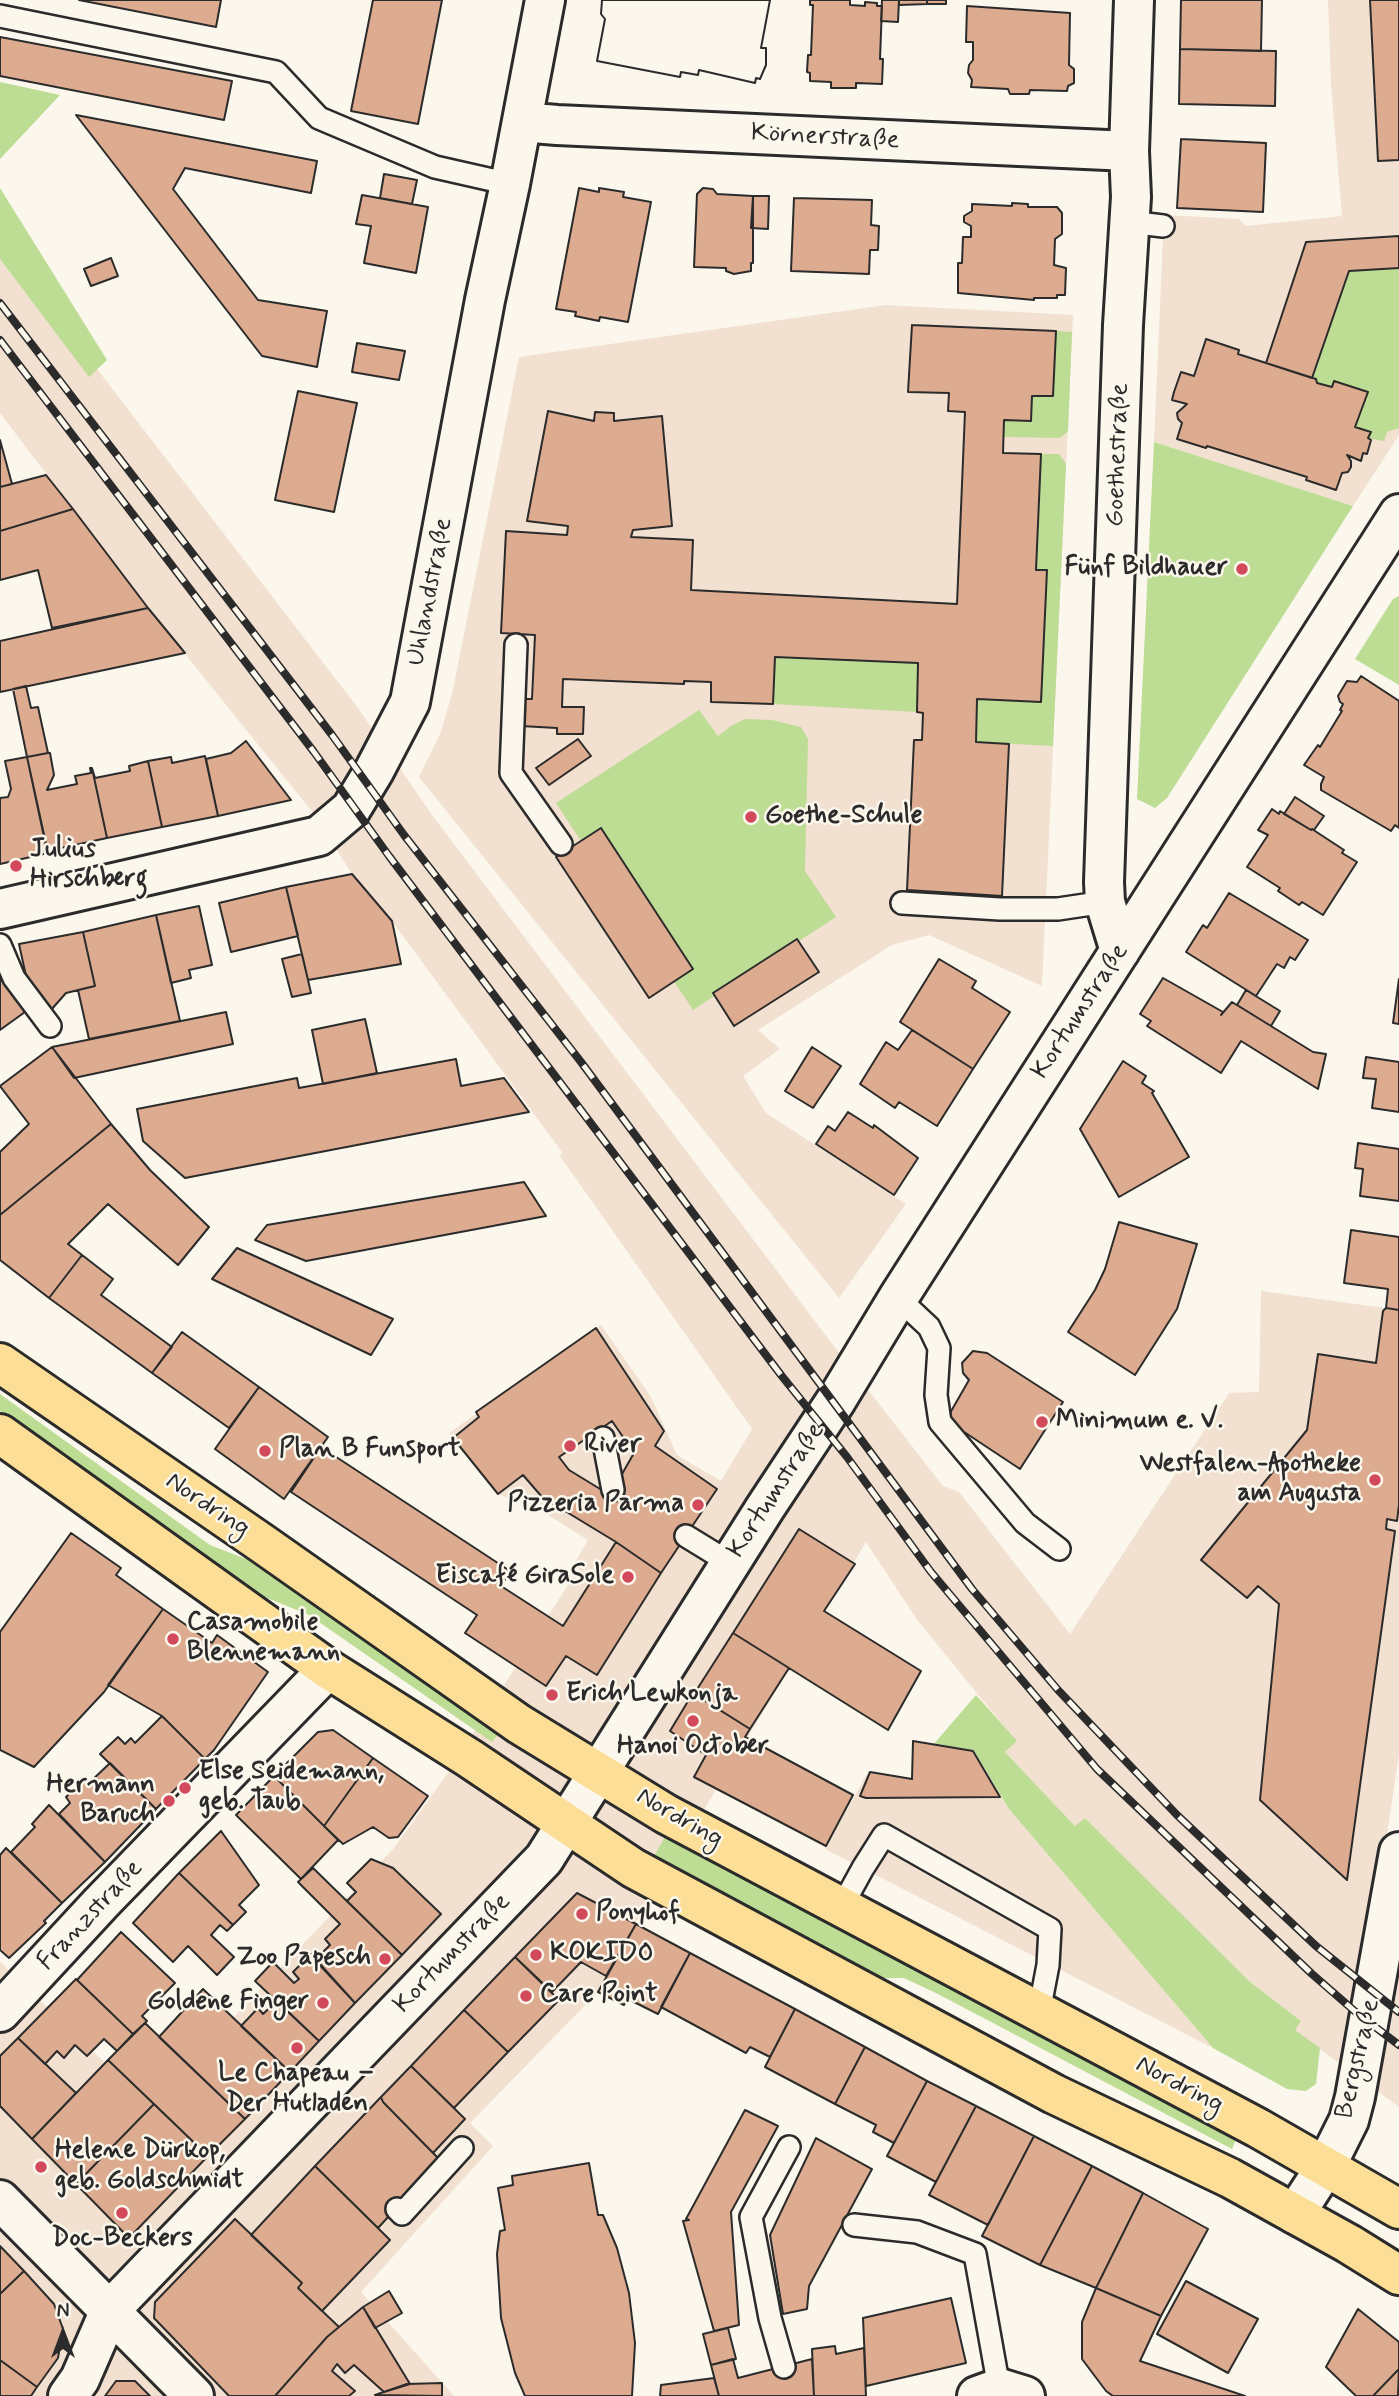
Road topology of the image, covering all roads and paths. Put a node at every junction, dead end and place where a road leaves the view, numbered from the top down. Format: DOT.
graph roads {
  1 [pos="545,0"];
  2 [pos="1134,0"];
  3 [pos="0,16"];
  4 [pos="522,122"];
  5 [pos="1129,151"];
  6 [pos="510,184"];
  7 [pos="1399,514"];
  8 [pos="516,645"];
  9 [pos="561,844"];
  10 [pos="1105,902"];
  11 [pos="902,903"];
  12 [pos="0,909"];
  13 [pos="0,944"];
  14 [pos="1120,951"];
  15 [pos="50,1026"];
  16 [pos="898,1298"];
  17 [pos="0,1363"];
  18 [pos="0,1434"];
  19 [pos="603,1438"];
  20 [pos="613,1490"];
  21 [pos="686,1536"];
  22 [pos="1059,1549"];
  23 [pos="730,1563"];
  24 [pos="328,1669"];
  25 [pos="598,1772"];
  26 [pos="567,1823"];
  27 [pos="1399,1852"];
  28 [pos="842,1908"];
  29 [pos="0,2012"];
  30 [pos="1038,2012"];
  31 [pos="789,2147"];
  32 [pos="462,2148"];
  33 [pos="1326,2166"];
  34 [pos="0,2200"];
  35 [pos="397,2209"];
  36 [pos="1399,2209"];
  37 [pos="1295,2214"];
  38 [pos="854,2225"];
  39 [pos="1399,2275"];
  40 [pos="110,2310"];
  41 [pos="784,2367"];
  42 [pos="1000,2393"];
  43 [pos="68,2396"];
  44 [pos="194,2396"];
  1 -- 4 [label="street, Uhlandstraße"];
  2 -- 5 [label="street, Goethestraße"];
  3 -- 6 [label="lane"];
  4 -- 5 [label="street, Körnerstraße"];
  4 -- 6 [label="street, Uhlandstraße"];
  5 -- 10 [label="street, Goethestraße"];
  6 -- 12 [label="street, Uhlandstraße"];
  7 -- 14 [label="street, Kortumstraße"];
  8 -- 9 [label="lane"];
  10 -- 11 [label="lane"];
  10 -- 14 [label="street, Goethestraße"];
  13 -- 15 [label="lane"];
  14 -- 16 [label="street, Kortumstraße"];
  16 -- 22 [label="lane"];
  16 -- 23 [label="street, Kortumstraße"];
  17 -- 25 [label="main road, Nordring"];
  18 -- 24 [label="main road"];
  19 -- 20 [label="lane"];
  21 -- 23 [label="lane"];
  23 -- 25 [label="street, Kortumstraße"];
  24 -- 26 [label="main road"];
  24 -- 29 [label="street, Franzstraße"];
  25 -- 26 [label="street, Kortumstraße"];
  25 -- 28 [label="main road, Nordring"];
  26 -- 37 [label="main road"];
  26 -- 40 [label="street, Kortumstraße"];
  27 -- 33 [label="street, Bergstraße"];
  28 -- 30 [label="main road, Nordring"];
  28 -- 30 [label="lane"];
  30 -- 33 [label="main road, Nordring"];
  31 -- 41 [label="lane"];
  32 -- 35 [label="lane"];
  33 -- 36 [label="main road, Nordring"];
  33 -- 37 [label="street, Bergstraße"];
  34 -- 40 [label="street"];
  37 -- 39 [label="main road"];
  38 -- 42 [label="lane"];
  40 -- 43 [label="street, Kortumstraße"];
  40 -- 44 [label="street"];
}
